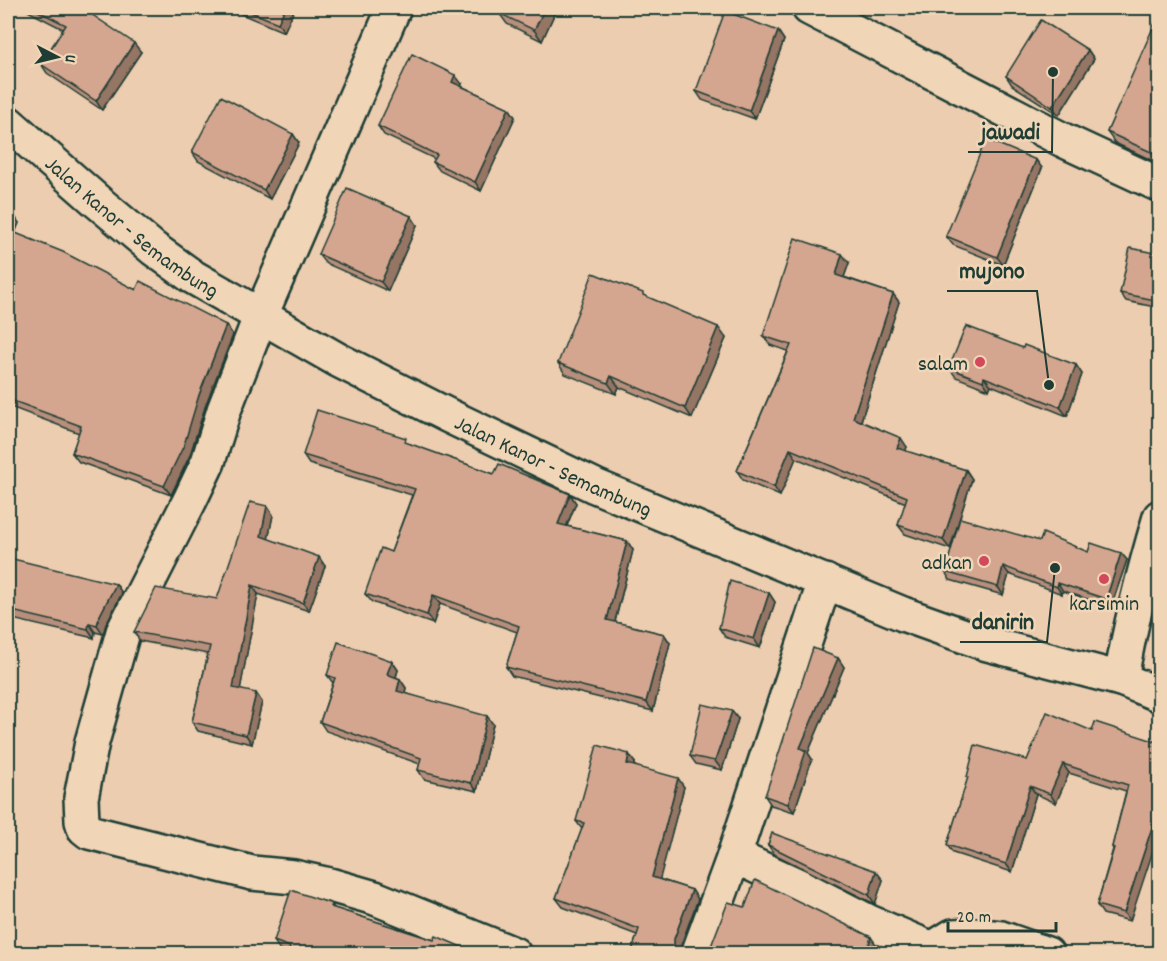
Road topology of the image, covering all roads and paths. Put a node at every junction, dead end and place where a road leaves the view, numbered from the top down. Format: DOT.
graph roads {
  1 [pos="394,8"];
  2 [pos="809,8"];
  3 [pos="8,123"];
  4 [pos="1160,185"];
  5 [pos="265,304"];
  6 [pos="1160,517"];
  7 [pos="825,581"];
  8 [pos="1121,679"];
  9 [pos="1160,695"];
  10 [pos="734,856"];
  11 [pos="931,951"];
  12 [pos="503,952"];
  13 [pos="698,954"];
  14 [pos="1047,954"];
  1 -- 5 [label="street"];
  2 -- 4 [label="street"];
  3 -- 5 [label="street, Jalan Kanor - Semambung"];
  5 -- 7 [label="street, Jalan Kanor - Semambung"];
  5 -- 12 [label="street"];
  6 -- 8 [label="street"];
  7 -- 8 [label="street, Jalan Kanor - Semambung"];
  7 -- 10 [label="street"];
  8 -- 9 [label="street, Jalan Kanor - Semambung"];
  10 -- 11 [label="street"];
  10 -- 13 [label="street"];
  11 -- 14 [label="street"];
}
